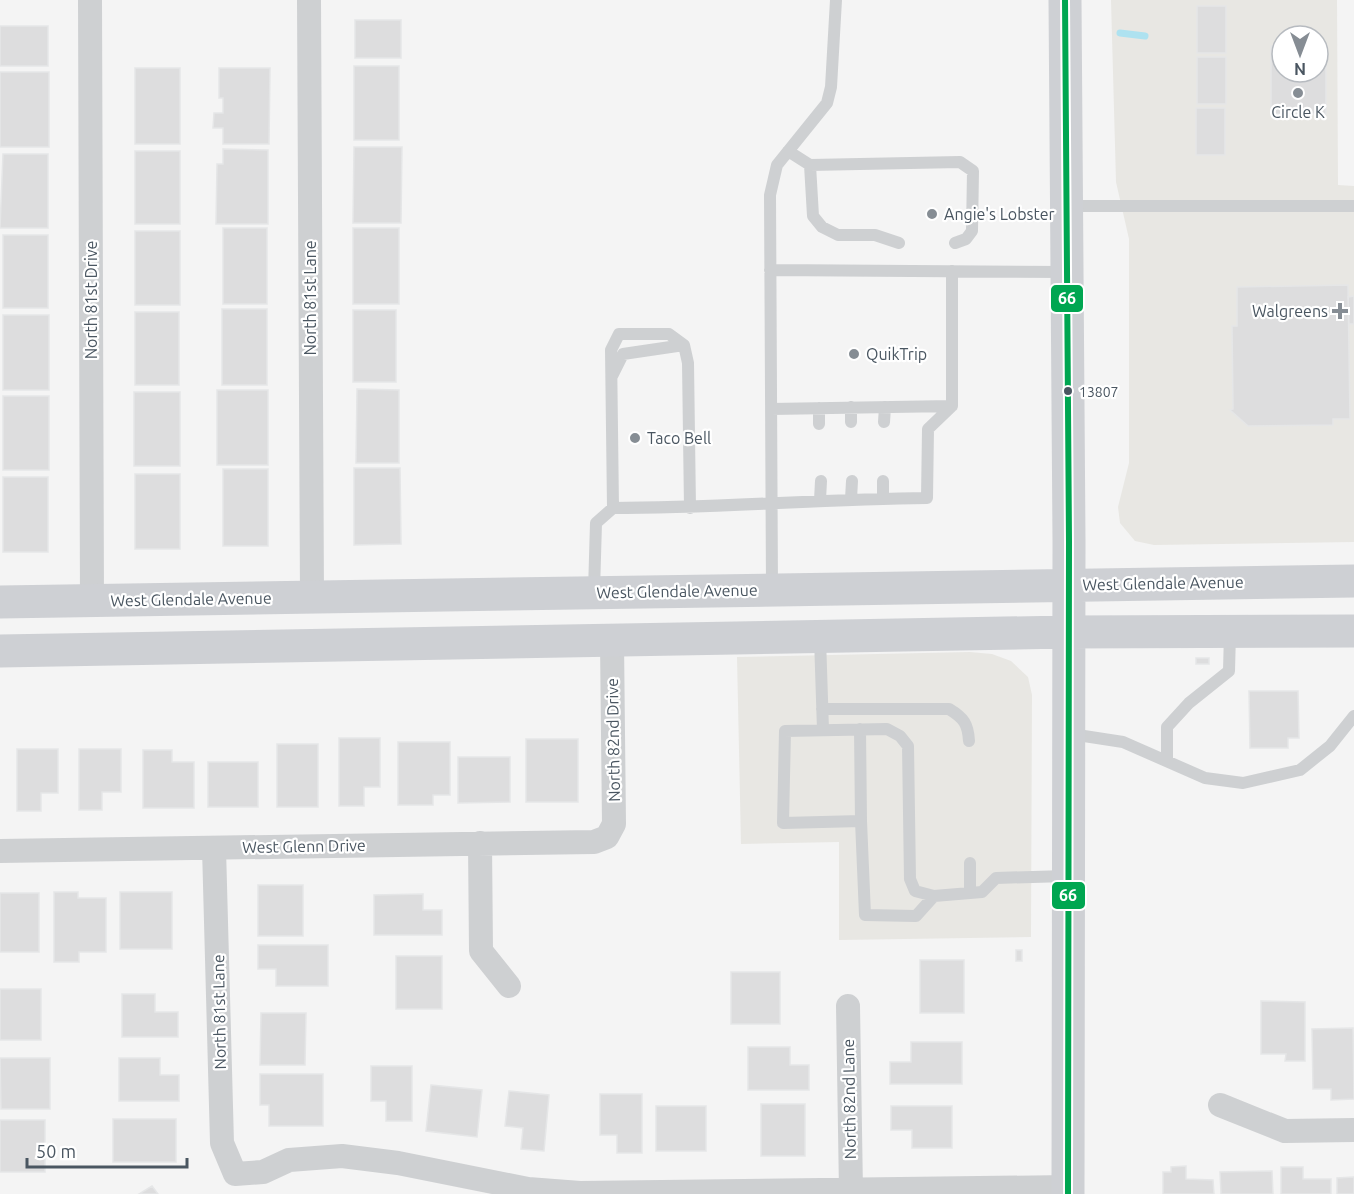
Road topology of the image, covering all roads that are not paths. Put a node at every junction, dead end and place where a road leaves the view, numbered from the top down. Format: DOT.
graph roads {
  1 [pos="90,0"];
  2 [pos="309,0"];
  3 [pos="836,0"];
  4 [pos="1065,0"];
  5 [pos="788,151"];
  6 [pos="810,165"];
  7 [pos="1067,206"];
  8 [pos="1354,206"];
  9 [pos="899,243"];
  10 [pos="955,243"];
  11 [pos="770,270"];
  12 [pos="952,271"];
  13 [pos="1067,272"];
  14 [pos="684,345"];
  15 [pos="611,377"];
  16 [pos="952,406"];
  17 [pos="851,407"];
  18 [pos="885,407"];
  19 [pos="771,408"];
  20 [pos="819,408"];
  21 [pos="851,422"];
  22 [pos="884,422"];
  23 [pos="819,424"];
  24 [pos="821,482"];
  25 [pos="852,482"];
  26 [pos="883,482"];
  27 [pos="883,498"];
  28 [pos="851,499"];
  29 [pos="820,500"];
  30 [pos="770,502"];
  31 [pos="612,508"];
  32 [pos="690,508"];
  33 [pos="1354,581"];
  34 [pos="1068,585"];
  35 [pos="772,589"];
  36 [pos="599,592"];
  37 [pos="312,597"];
  38 [pos="92,600"];
  39 [pos="0,602"];
  40 [pos="1354,631"];
  41 [pos="1067,632"];
  42 [pos="1230,632"];
  43 [pos="819,637"];
  44 [pos="612,641"];
  45 [pos="423,644"];
  46 [pos="0,651"];
  47 [pos="822,709"];
  48 [pos="1354,716"];
  49 [pos="860,729"];
  50 [pos="823,730"];
  51 [pos="1067,733"];
  52 [pos="969,741"];
  53 [pos="1167,761"];
  54 [pos="861,820"];
  55 [pos="607,837"];
  56 [pos="480,843"];
  57 [pos="214,848"];
  58 [pos="0,851"];
  59 [pos="970,863"];
  60 [pos="1067,876"];
  61 [pos="970,893"];
  62 [pos="934,896"];
  63 [pos="509,986"];
  64 [pos="848,1006"];
  65 [pos="1221,1105"];
  66 [pos="1354,1130"];
  67 [pos="851,1191"];
  68 [pos="1068,1191"];
  1 -- 38 [label="street, North 81st Drive"];
  2 -- 37 [label="street, North 81st Lane"];
  3 -- 5 [label="lane"];
  4 -- 7 [label="main road"];
  5 -- 6 [label="lane"];
  5 -- 11 [label="lane"];
  6 -- 9 [label="lane"];
  6 -- 10 [label="lane"];
  7 -- 8 [label="lane"];
  7 -- 13 [label="main road"];
  11 -- 12 [label="lane"];
  11 -- 19 [label="lane"];
  12 -- 13 [label="lane"];
  12 -- 16 [label="lane"];
  13 -- 34 [label="main road"];
  14 -- 15 [label="lane"];
  14 -- 15 [label="lane"];
  14 -- 32 [label="lane"];
  15 -- 31 [label="lane"];
  16 -- 18 [label="lane"];
  16 -- 27 [label="lane"];
  17 -- 18 [label="lane"];
  17 -- 20 [label="lane"];
  17 -- 21 [label="lane"];
  18 -- 22 [label="lane"];
  19 -- 20 [label="lane"];
  19 -- 30 [label="lane"];
  20 -- 23 [label="lane"];
  24 -- 29 [label="lane"];
  25 -- 28 [label="lane"];
  26 -- 27 [label="lane"];
  27 -- 28 [label="lane"];
  28 -- 29 [label="lane"];
  29 -- 30 [label="lane"];
  30 -- 32 [label="lane"];
  30 -- 35 [label="lane"];
  31 -- 32 [label="lane"];
  31 -- 36 [label="lane"];
  33 -- 34 [label="main road, West Glendale Avenue"];
  34 -- 35 [label="main road, West Glendale Avenue"];
  34 -- 41 [label="main road"];
  35 -- 36 [label="main road, West Glendale Avenue"];
  36 -- 37 [label="main road, West Glendale Avenue"];
  36 -- 45 [label="main road"];
  37 -- 38 [label="main road, West Glendale Avenue"];
  38 -- 39 [label="main road, West Glendale Avenue"];
  40 -- 42 [label="main road"];
  41 -- 42 [label="main road"];
  41 -- 43 [label="main road"];
  41 -- 51 [label="main road"];
  42 -- 53 [label="lane"];
  43 -- 44 [label="main road"];
  43 -- 47 [label="lane"];
  44 -- 45 [label="main road"];
  44 -- 55 [label="street, North 82nd Drive"];
  45 -- 46 [label="main road"];
  47 -- 50 [label="lane"];
  47 -- 52 [label="lane"];
  48 -- 53 [label="lane"];
  49 -- 50 [label="lane"];
  49 -- 54 [label="lane"];
  49 -- 62 [label="lane"];
  50 -- 54 [label="lane"];
  51 -- 53 [label="lane"];
  51 -- 60 [label="main road"];
  54 -- 62 [label="lane"];
  55 -- 56 [label="street, West Glenn Drive"];
  56 -- 57 [label="street, West Glenn Drive"];
  56 -- 63 [label="street"];
  57 -- 58 [label="street, West Glenn Drive"];
  57 -- 67 [label="street, North 81st Lane"];
  59 -- 61 [label="lane"];
  60 -- 61 [label="lane"];
  60 -- 68 [label="main road"];
  61 -- 62 [label="lane"];
  64 -- 67 [label="street, North 82nd Lane"];
  65 -- 66 [label="street"];
  67 -- 68 [label="street"];
}
